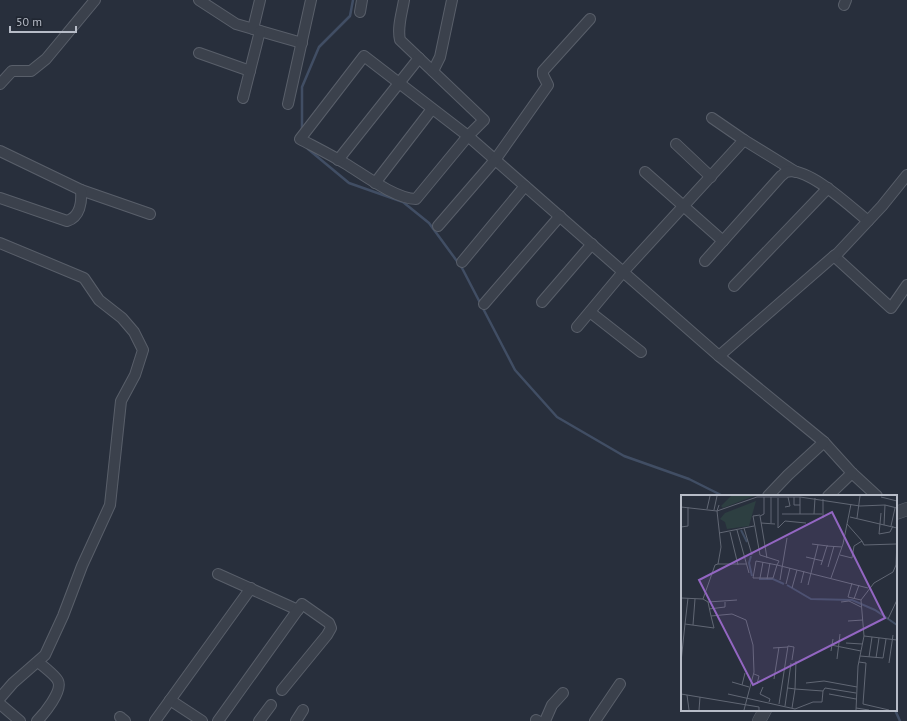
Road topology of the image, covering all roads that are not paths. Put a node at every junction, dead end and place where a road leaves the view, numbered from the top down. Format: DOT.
graph roads {
  1 [pos="95,0"];
  2 [pos="199,0"];
  3 [pos="260,0"];
  4 [pos="311,0"];
  5 [pos="362,0"];
  6 [pos="404,0"];
  7 [pos="452,0"];
  8 [pos="360,12"];
  9 [pos="590,19"];
  10 [pos="257,30"];
  11 [pos="302,43"];
  12 [pos="199,53"];
  13 [pos="419,58"];
  14 [pos="250,71"];
  15 [pos="433,71"];
  16 [pos="399,83"];
  17 [pos="0,84"];
  18 [pos="243,98"];
  19 [pos="288,104"];
  20 [pos="432,108"];
  21 [pos="712,118"];
  22 [pos="468,136"];
  23 [pos="744,140"];
  24 [pos="676,144"];
  25 [pos="0,151"];
  26 [pos="338,160"];
  27 [pos="496,160"];
  28 [pos="645,172"];
  29 [pos="796,172"];
  30 [pos="907,175"];
  31 [pos="711,177"];
  32 [pos="375,183"];
  33 [pos="525,186"];
  34 [pos="828,188"];
  35 [pos="81,190"];
  36 [pos="0,198"];
  37 [pos="684,206"];
  38 [pos="150,214"];
  39 [pos="560,216"];
  40 [pos="868,221"];
  41 [pos="438,226"];
  42 [pos="723,241"];
  43 [pos="0,242"];
  44 [pos="592,244"];
  45 [pos="834,256"];
  46 [pos="705,261"];
  47 [pos="462,262"];
  48 [pos="623,272"];
  49 [pos="907,285"];
  50 [pos="734,286"];
  51 [pos="542,302"];
  52 [pos="484,304"];
  53 [pos="590,312"];
  54 [pos="577,327"];
  55 [pos="641,352"];
  56 [pos="719,356"];
  57 [pos="824,442"];
  58 [pos="852,473"];
  59 [pos="769,495"];
  60 [pos="829,495"];
  61 [pos="876,495"];
  62 [pos="907,509"];
  63 [pos="897,513"];
  64 [pos="218,574"];
  65 [pos="251,588"];
  66 [pos="298,610"];
  67 [pos="38,662"];
  68 [pos="620,684"];
  69 [pos="282,690"];
  70 [pos="563,693"];
  71 [pos="0,698"];
  72 [pos="170,700"];
  73 [pos="0,704"];
  74 [pos="270,705"];
  75 [pos="303,710"];
  76 [pos="764,711"];
  77 [pos="20,721"];
  78 [pos="36,721"];
  79 [pos="155,721"];
  80 [pos="202,721"];
  81 [pos="218,721"];
  82 [pos="259,721"];
  83 [pos="296,721"];
  84 [pos="540,721"];
  85 [pos="595,721"];
  86 [pos="759,721"];
  1 -- 17 [label="street"];
  2 -- 10 [label="street"];
  3 -- 10 [label="street"];
  4 -- 11 [label="street"];
  5 -- 8 [label="street"];
  6 -- 13 [label="street"];
  7 -- 15 [label="street"];
  9 -- 27 [label="street"];
  10 -- 11 [label="street"];
  10 -- 14 [label="street"];
  11 -- 19 [label="street"];
  12 -- 14 [label="street"];
  13 -- 15 [label="street"];
  13 -- 16 [label="street"];
  14 -- 18 [label="street"];
  15 -- 22 [label="street"];
  16 -- 20 [label="street"];
  16 -- 26 [label="street"];
  16 -- 26 [label="street"];
  20 -- 22 [label="street"];
  20 -- 32 [label="street"];
  21 -- 23 [label="street"];
  22 -- 27 [label="street"];
  22 -- 32 [label="street"];
  23 -- 29 [label="street"];
  23 -- 31 [label="street"];
  24 -- 31 [label="street"];
  25 -- 35 [label="street"];
  26 -- 32 [label="street"];
  27 -- 33 [label="street"];
  27 -- 41 [label="street"];
  28 -- 37 [label="street"];
  29 -- 34 [label="street"];
  29 -- 42 [label="street"];
  30 -- 40 [label="street"];
  31 -- 37 [label="street"];
  33 -- 39 [label="street"];
  33 -- 47 [label="street"];
  34 -- 40 [label="street"];
  34 -- 50 [label="street"];
  35 -- 36 [label="street"];
  35 -- 38 [label="street"];
  37 -- 42 [label="street"];
  37 -- 48 [label="street"];
  39 -- 44 [label="street"];
  39 -- 52 [label="street"];
  40 -- 45 [label="street"];
  42 -- 46 [label="street"];
  43 -- 67 [label="street"];
  44 -- 48 [label="street"];
  44 -- 51 [label="street"];
  45 -- 49 [label="street"];
  45 -- 56 [label="street"];
  48 -- 53 [label="street"];
  48 -- 56 [label="street"];
  53 -- 54 [label="street"];
  53 -- 55 [label="street"];
  56 -- 57 [label="street"];
  57 -- 58 [label="street"];
  57 -- 59 [label="street"];
  58 -- 60 [label="street"];
  58 -- 61 [label="street"];
  62 -- 63 [label="street"];
  64 -- 65 [label="street"];
  65 -- 66 [label="street"];
  65 -- 72 [label="street"];
  66 -- 69 [label="street"];
  66 -- 81 [label="street"];
  67 -- 71 [label="street"];
  67 -- 78 [label="street"];
  68 -- 85 [label="street"];
  70 -- 84 [label="street"];
  72 -- 79 [label="street"];
  72 -- 80 [label="street"];
  73 -- 77 [label="street"];
  74 -- 82 [label="street"];
  75 -- 83 [label="street"];
  76 -- 86 [label="street"];
}
